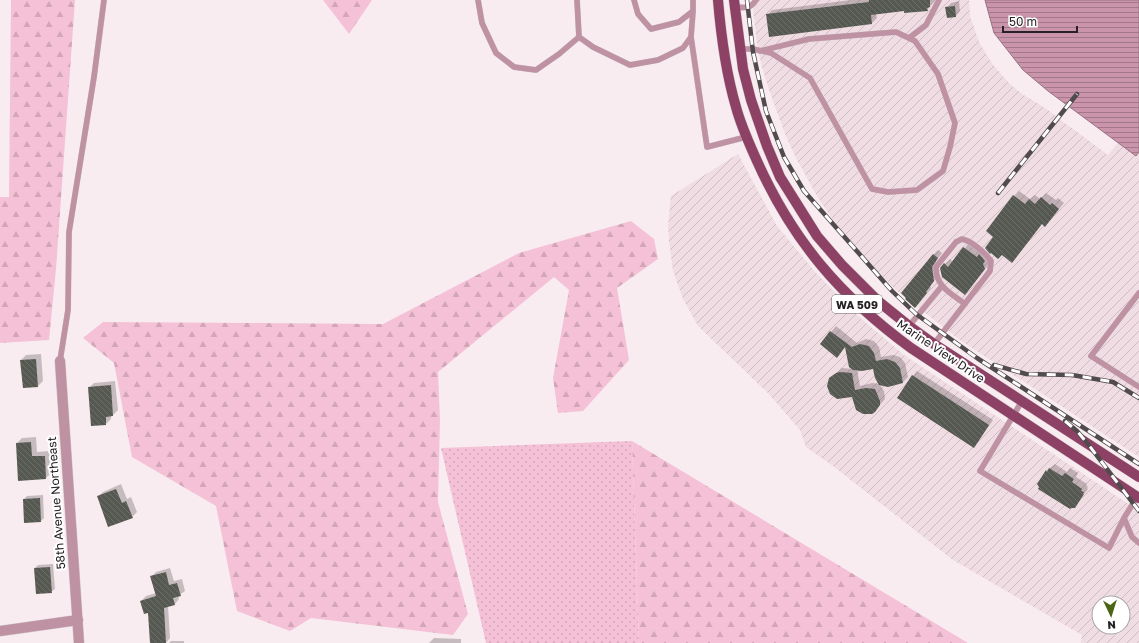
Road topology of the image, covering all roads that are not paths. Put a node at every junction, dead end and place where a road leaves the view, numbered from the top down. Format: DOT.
graph roads {
  1 [pos="104,0"];
  2 [pos="478,0"];
  3 [pos="577,0"];
  4 [pos="634,0"];
  5 [pos="693,0"];
  6 [pos="718,0"];
  7 [pos="756,0"];
  8 [pos="939,0"];
  9 [pos="734,3"];
  10 [pos="693,11"];
  11 [pos="579,37"];
  12 [pos="691,37"];
  13 [pos="909,38"];
  14 [pos="740,49"];
  15 [pos="760,51"];
  16 [pos="746,137"];
  17 [pos="942,286"];
  18 [pos="1139,293"];
  19 [pos="965,304"];
  20 [pos="909,326"];
  21 [pos="934,344"];
  22 [pos="60,361"];
  23 [pos="1139,387"];
  24 [pos="1022,401"];
  25 [pos="1014,415"];
  26 [pos="1139,477"];
  27 [pos="1138,497"];
  28 [pos="1124,518"];
  29 [pos="1139,544"];
  30 [pos="78,620"];
  31 [pos="0,631"];
  32 [pos="79,643"];
  1 -- 22 [label="lane"];
  2 -- 11 [label="lane"];
  3 -- 11 [label="lane"];
  4 -- 10 [label="lane"];
  5 -- 10 [label="lane"];
  6 -- 16 [label="main road, Marine View Drive / WA 509"];
  7 -- 9 [label="lane"];
  8 -- 13 [label="lane"];
  9 -- 14 [label="main road, Marine View Drive / WA 509"];
  10 -- 12 [label="lane"];
  11 -- 12 [label="lane"];
  12 -- 16 [label="lane"];
  13 -- 15 [label="lane"];
  13 -- 15 [label="lane"];
  14 -- 15 [label="lane"];
  14 -- 20 [label="main road, Marine View Drive / WA 509"];
  16 -- 25 [label="main road, Marine View Drive / WA 509"];
  17 -- 19 [label="lane"];
  17 -- 19 [label="lane"];
  17 -- 20 [label="lane"];
  18 -- 23 [label="lane"];
  19 -- 21 [label="lane"];
  20 -- 21 [label="main road, Marine View Drive / WA 509"];
  21 -- 24 [label="main road, Marine View Drive / WA 509"];
  22 -- 30 [label="street, 58th Avenue Northeast"];
  24 -- 25 [label="lane"];
  24 -- 26 [label="main road, Marine View Drive / WA 509"];
  25 -- 27 [label="main road, Marine View Drive / WA 509"];
  25 -- 28 [label="lane"];
  27 -- 28 [label="lane"];
  28 -- 29 [label="lane"];
  30 -- 31 [label="street"];
  30 -- 32 [label="street, 58th Avenue Northeast"];
}
